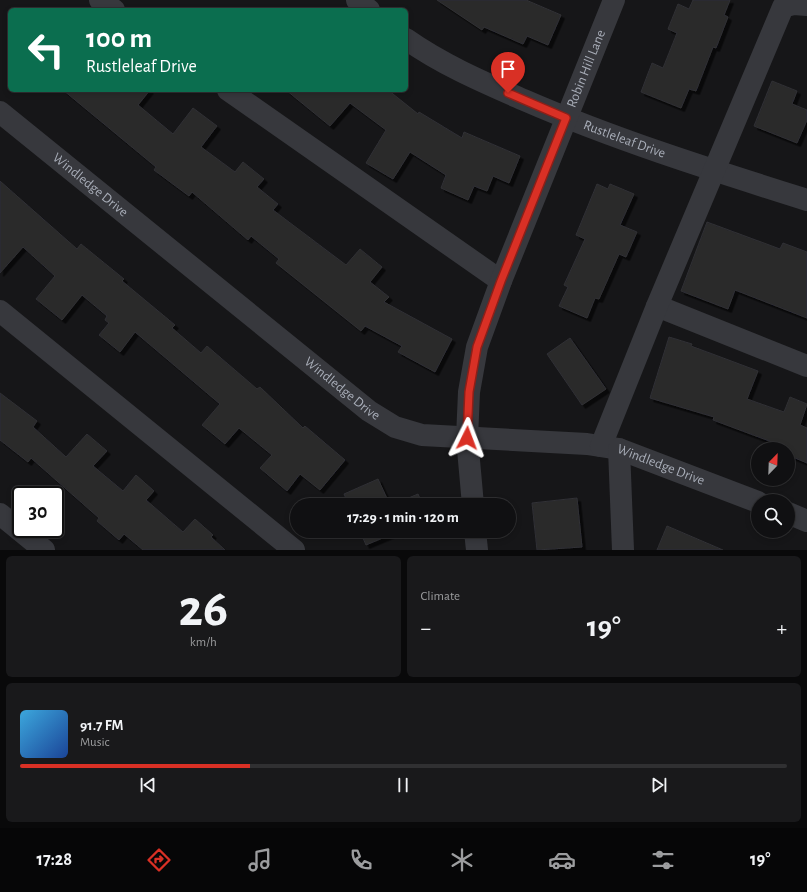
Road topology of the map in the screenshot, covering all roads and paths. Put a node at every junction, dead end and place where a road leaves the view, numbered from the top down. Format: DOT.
graph roads {
  1 [pos="100,0"];
  2 [pos="357,0"];
  3 [pos="614,0"];
  4 [pos="784,4"];
  5 [pos="807,5"];
  6 [pos="112,8"];
  7 [pos="367,8"];
  8 [pos="408,40"];
  9 [pos="231,92"];
  10 [pos="0,112"];
  11 [pos="566,118"];
  12 [pos="714,170"];
  13 [pos="807,200"];
  14 [pos="501,281"];
  15 [pos="656,306"];
  16 [pos="0,311"];
  17 [pos="807,366"];
  18 [pos="467,438"];
  19 [pos="610,447"];
  20 [pos="472,498"];
  21 [pos="751,499"];
  22 [pos="795,516"];
  23 [pos="807,521"];
  24 [pos="4,524"];
  25 [pos="476,538"];
  26 [pos="44,550"];
  27 [pos="294,550"];
  28 [pos="477,550"];
  29 [pos="623,550"];
  1 -- 6 [label="street"];
  2 -- 7 [label="street"];
  3 -- 11 [label="street, Robin Hill Lane"];
  4 -- 5 [label="street"];
  4 -- 12 [label="street"];
  8 -- 11 [label="street, Rustleleaf Drive"];
  9 -- 14 [label="street"];
  10 -- 18 [label="street, Windledge Drive"];
  11 -- 12 [label="street, Rustleleaf Drive"];
  11 -- 14 [label="street, Robin Hill Lane"];
  12 -- 13 [label="street, Rustleleaf Drive"];
  12 -- 15 [label="street"];
  14 -- 18 [label="street, Robin Hill Lane"];
  15 -- 17 [label="street"];
  15 -- 19 [label="street"];
  16 -- 27 [label="street"];
  18 -- 19 [label="street, Windledge Drive"];
  18 -- 20 [label="street, Robin Hill Lane"];
  19 -- 21 [label="street, Windledge Drive"];
  19 -- 29 [label="street"];
  22 -- 23 [label="street"];
  24 -- 26 [label="street"];
  25 -- 28 [label="street"];
}
